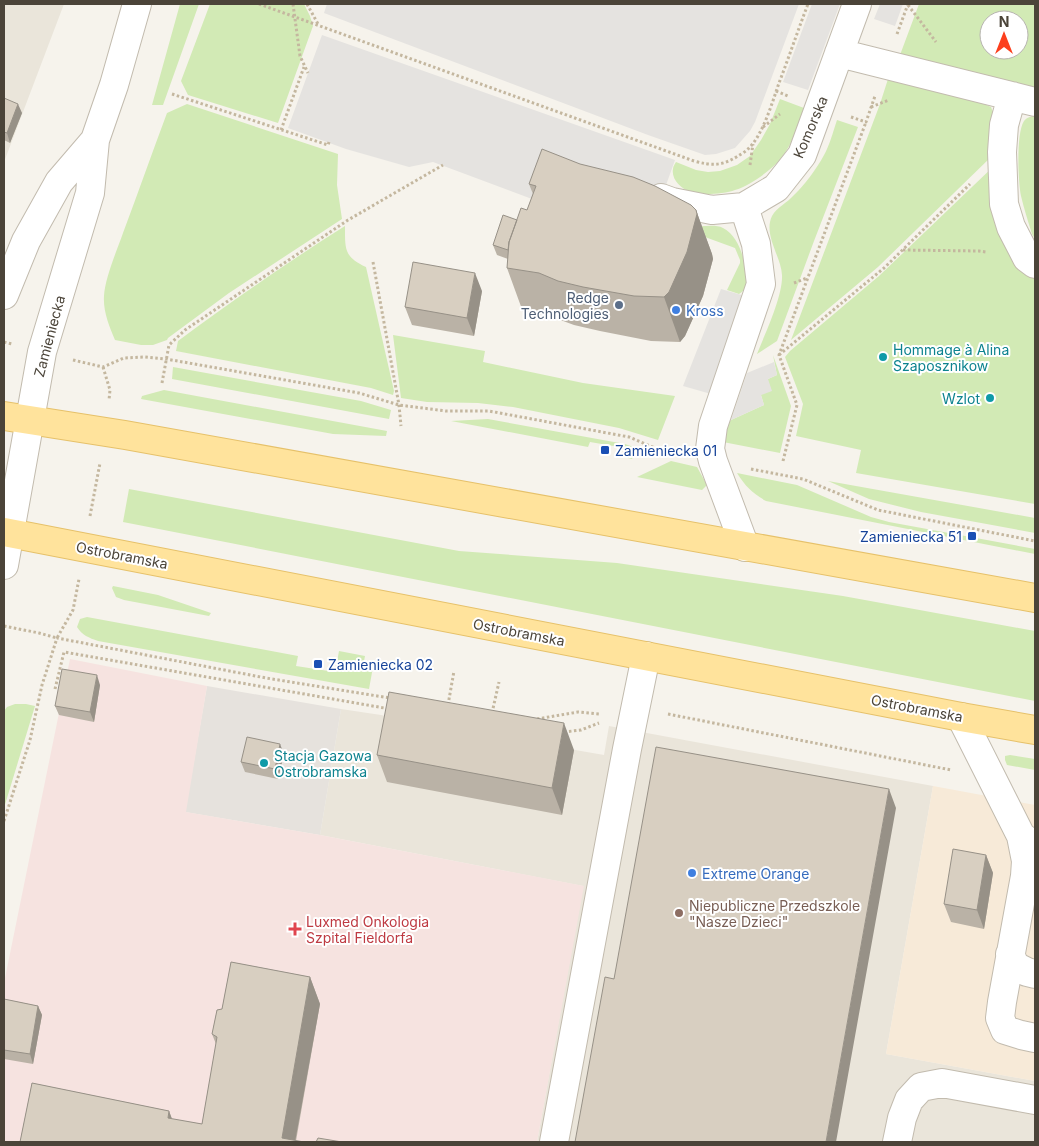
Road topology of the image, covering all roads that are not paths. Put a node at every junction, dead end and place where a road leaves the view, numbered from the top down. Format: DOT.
graph roads {
  1 [pos="137,4"];
  2 [pos="857,4"];
  3 [pos="839,53"];
  4 [pos="1024,99"];
  5 [pos="94,140"];
  6 [pos="661,198"];
  7 [pos="744,207"];
  8 [pos="1031,261"];
  9 [pos="4,295"];
  10 [pos="17,418"];
  11 [pos="7,533"];
  12 [pos="746,547"];
  13 [pos="4,565"];
  14 [pos="1035,598"];
  15 [pos="646,656"];
  16 [pos="961,717"];
  17 [pos="1035,730"];
  18 [pos="1029,855"];
  19 [pos="1020,900"];
  20 [pos="1035,923"];
  21 [pos="1010,954"];
  22 [pos="1035,974"];
  23 [pos="1035,1038"];
  24 [pos="1035,1100"];
  25 [pos="554,1142"];
  26 [pos="897,1142"];
  1 -- 5 [label="street, Zamieniecka"];
  2 -- 3 [label="street, Komorska"];
  3 -- 4 [label="street"];
  3 -- 7 [label="street, Komorska"];
  4 -- 8 [label="street"];
  5 -- 9 [label="street, Zamieniecka"];
  5 -- 10 [label="street, Zamieniecka"];
  6 -- 7 [label="street, Komorska"];
  7 -- 12 [label="street"];
  10 -- 11 [label="street, Zamieniecka"];
  10 -- 12 [label="main road"];
  11 -- 13 [label="street, Zamieniecka"];
  11 -- 15 [label="main road, Ostrobramska"];
  12 -- 14 [label="main road"];
  15 -- 16 [label="main road, Ostrobramska"];
  15 -- 25 [label="street"];
  16 -- 17 [label="main road, Ostrobramska"];
  16 -- 18 [label="street"];
  18 -- 19 [label="street"];
  19 -- 20 [label="street"];
  19 -- 21 [label="street"];
  21 -- 22 [label="street"];
  21 -- 23 [label="street"];
  24 -- 26 [label="street"];
}
